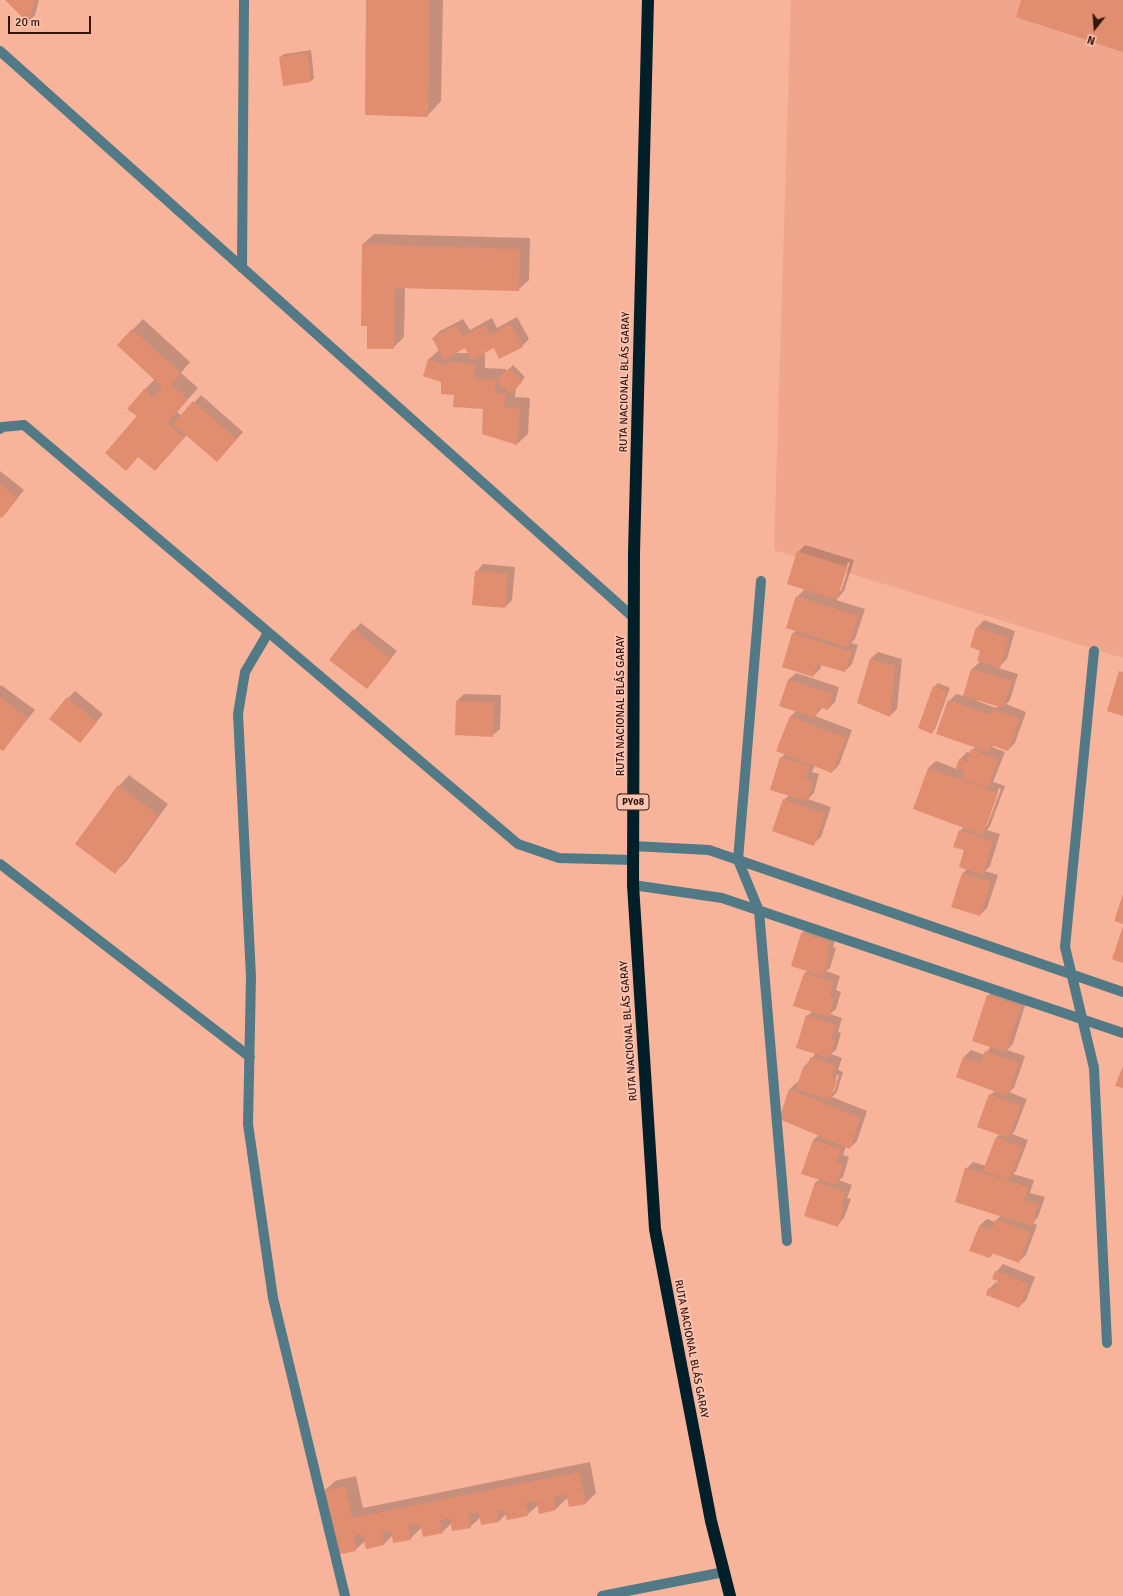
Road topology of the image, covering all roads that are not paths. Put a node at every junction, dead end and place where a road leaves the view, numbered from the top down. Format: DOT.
graph roads {
  1 [pos="244,0"];
  2 [pos="648,0"];
  3 [pos="0,51"];
  4 [pos="242,268"];
  5 [pos="0,429"];
  6 [pos="761,581"];
  7 [pos="634,618"];
  8 [pos="268,633"];
  9 [pos="1094,651"];
  10 [pos="633,846"];
  11 [pos="633,860"];
  12 [pos="738,860"];
  13 [pos="0,864"];
  14 [pos="633,885"];
  15 [pos="759,911"];
  16 [pos="1072,975"];
  17 [pos="1123,992"];
  18 [pos="1082,1020"];
  19 [pos="1123,1033"];
  20 [pos="250,1057"];
  21 [pos="787,1241"];
  22 [pos="1107,1343"];
  23 [pos="724,1572"];
  24 [pos="345,1596"];
  25 [pos="602,1596"];
  26 [pos="730,1596"];
  1 -- 4 [label="street"];
  2 -- 7 [label="highway, RUTA NACIONAL BLÁS GARAY / PY08"];
  3 -- 4 [label="street"];
  4 -- 7 [label="street"];
  5 -- 8 [label="street"];
  6 -- 12 [label="street"];
  7 -- 10 [label="highway, RUTA NACIONAL BLÁS GARAY / PY08"];
  8 -- 11 [label="street"];
  8 -- 20 [label="street"];
  9 -- 16 [label="street"];
  10 -- 11 [label="highway, RUTA NACIONAL BLÁS GARAY / PY08"];
  10 -- 12 [label="street"];
  11 -- 14 [label="highway, RUTA NACIONAL BLÁS GARAY / PY08"];
  12 -- 15 [label="street"];
  12 -- 16 [label="street"];
  13 -- 20 [label="street"];
  14 -- 15 [label="street"];
  14 -- 23 [label="highway, RUTA NACIONAL BLÁS GARAY / PY08"];
  15 -- 18 [label="street"];
  15 -- 21 [label="street"];
  16 -- 17 [label="street"];
  16 -- 18 [label="street"];
  18 -- 19 [label="street"];
  18 -- 22 [label="street"];
  20 -- 24 [label="street"];
  23 -- 25 [label="street"];
  23 -- 26 [label="highway, RUTA NACIONAL BLÁS GARAY / PY08"];
}
